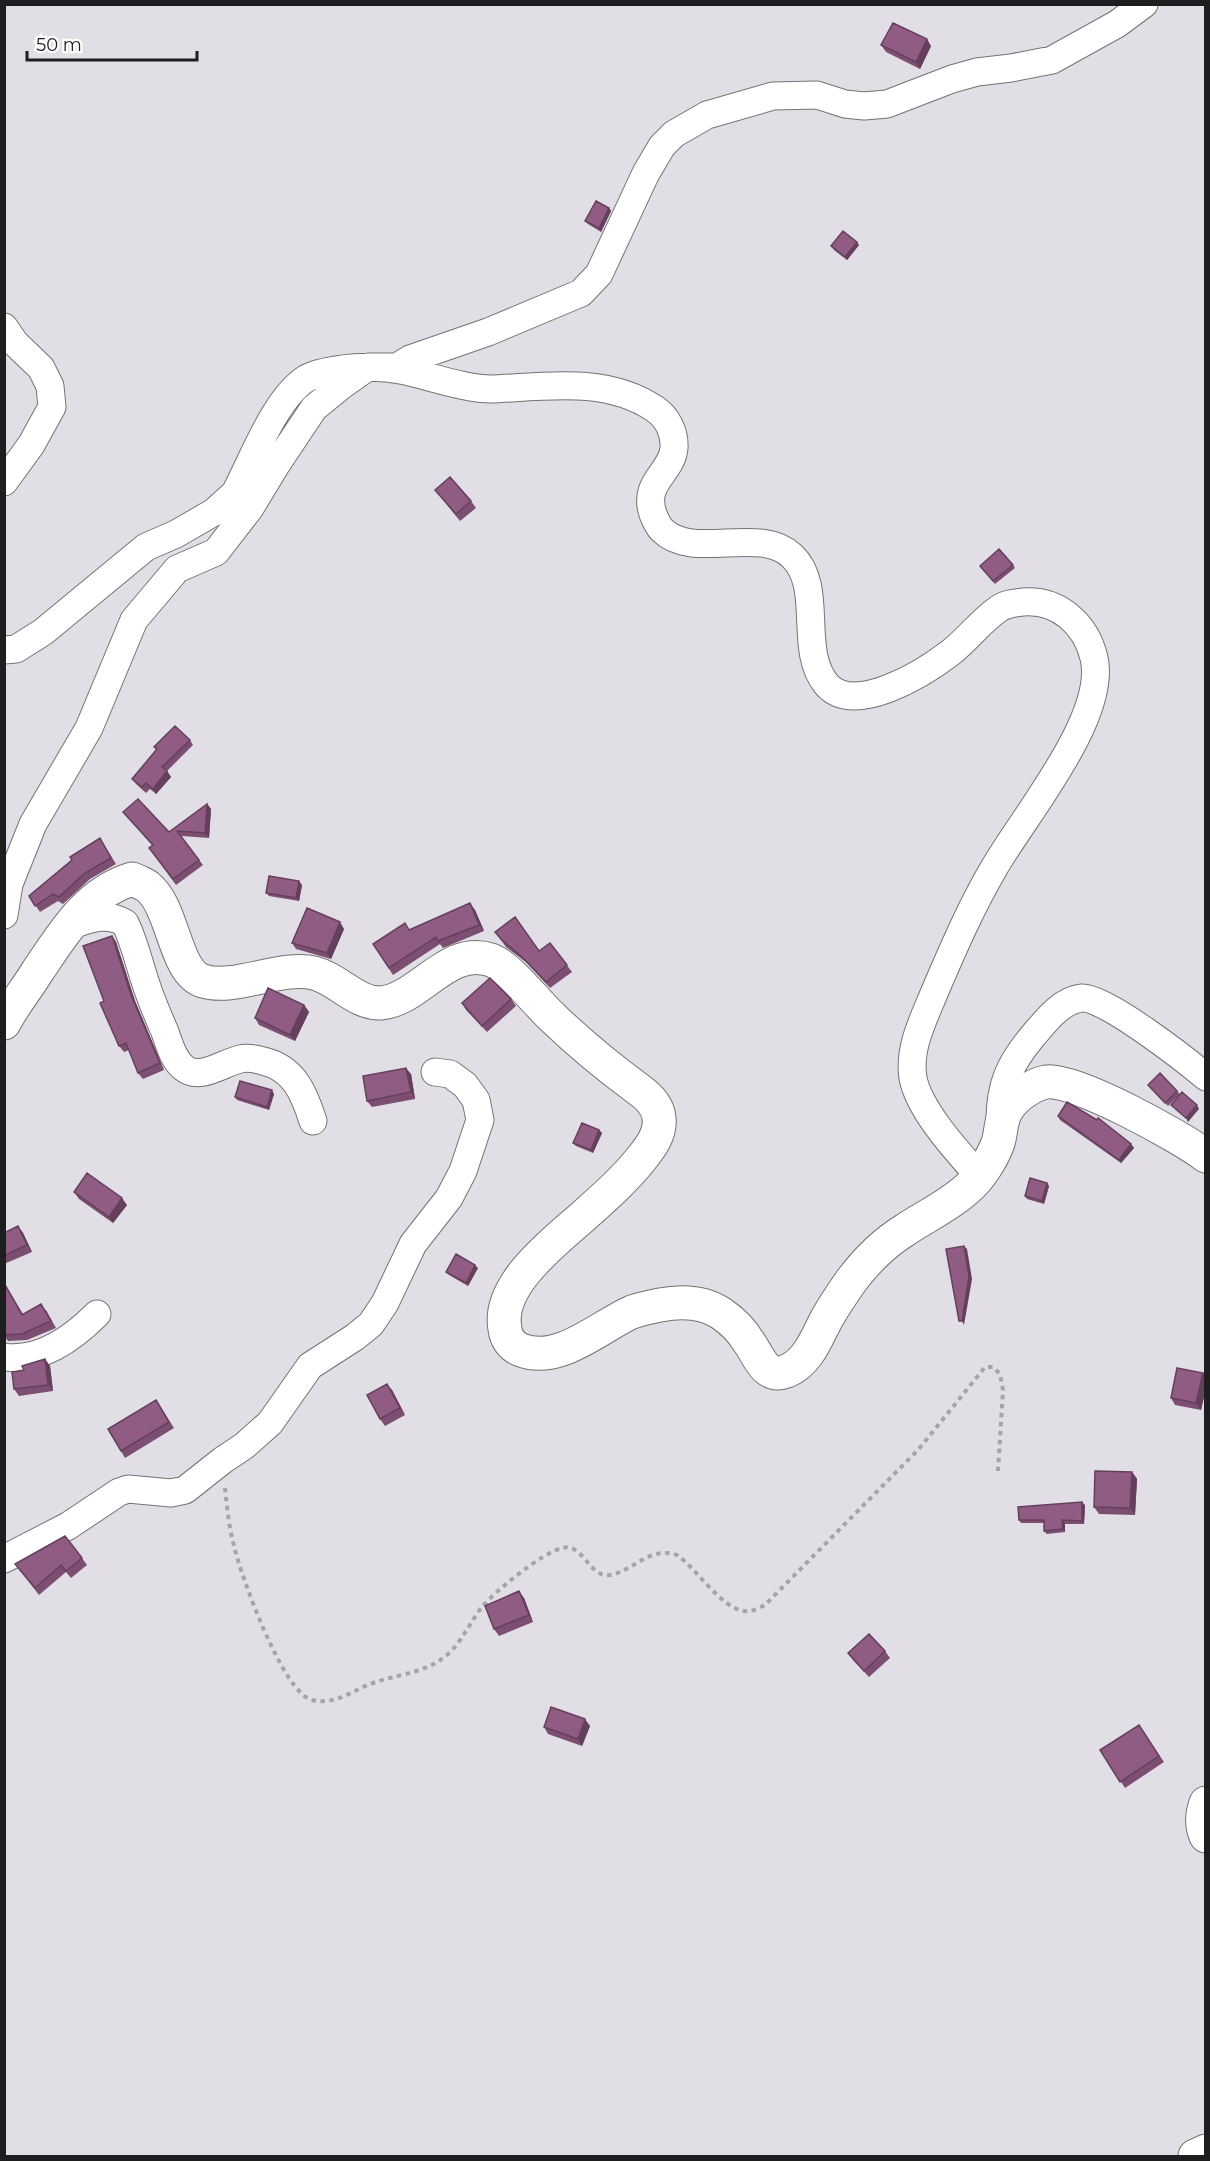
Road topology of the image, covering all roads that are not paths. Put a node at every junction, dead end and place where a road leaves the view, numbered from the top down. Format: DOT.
graph roads {
  1 [pos="1144,4"];
  2 [pos="4,327"];
  3 [pos="368,367"];
  4 [pos="4,482"];
  5 [pos="4,650"];
  6 [pos="4,915"];
  7 [pos="67,927"];
  8 [pos="4,1023"];
  9 [pos="435,1072"];
  10 [pos="1206,1077"];
  11 [pos="313,1121"];
  12 [pos="1000,1121"];
  13 [pos="1206,1156"];
  14 [pos="979,1176"];
  15 [pos="97,1314"];
  16 [pos="4,1357"];
  17 [pos="4,1559"];
  18 [pos="1206,1803"];
  19 [pos="1206,1836"];
  20 [pos="1206,2151"];
  21 [pos="1195,2157"];
  1 -- 3 [label="street"];
  2 -- 4 [label="street"];
  3 -- 5 [label="street"];
  3 -- 6 [label="street"];
  3 -- 14 [label="street"];
  7 -- 8 [label="street"];
  7 -- 11 [label="street"];
  7 -- 14 [label="street"];
  9 -- 17 [label="street"];
  10 -- 12 [label="street"];
  12 -- 13 [label="street"];
  12 -- 14 [label="street"];
  15 -- 16 [label="street"];
  18 -- 19 [label="street"];
  20 -- 21 [label="street"];
}
